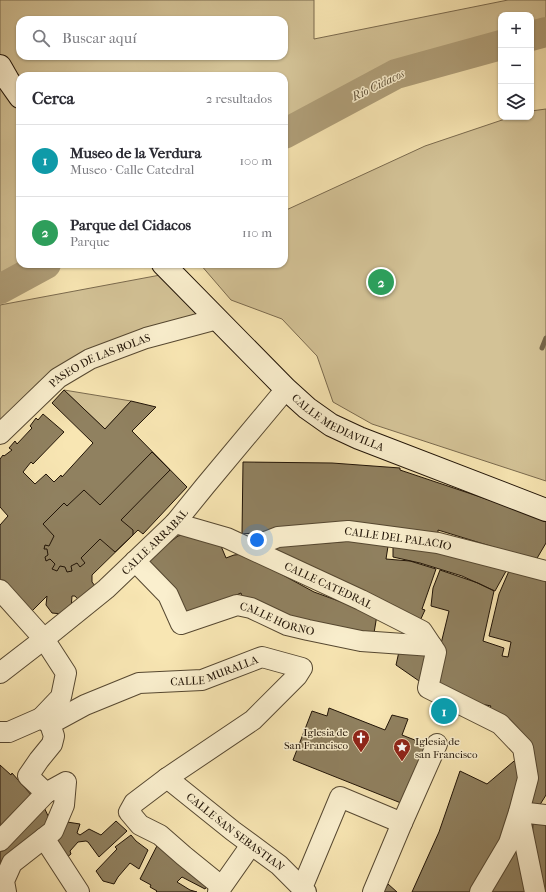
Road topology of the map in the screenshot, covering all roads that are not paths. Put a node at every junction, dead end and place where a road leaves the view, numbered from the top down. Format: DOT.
graph roads {
  1 [pos="0,66"];
  2 [pos="16,91"];
  3 [pos="167,269"];
  4 [pos="217,319"];
  5 [pos="286,389"];
  6 [pos="0,434"];
  7 [pos="546,510"];
  8 [pos="175,523"];
  9 [pos="250,548"];
  10 [pos="135,561"];
  11 [pos="546,571"];
  12 [pos="0,590"];
  13 [pos="44,639"];
  14 [pos="432,646"];
  15 [pos="0,672"];
  16 [pos="46,721"];
  17 [pos="0,732"];
  18 [pos="437,744"];
  19 [pos="167,778"];
  20 [pos="46,793"];
  21 [pos="519,812"];
  22 [pos="544,812"];
  23 [pos="402,823"];
  24 [pos="44,838"];
  25 [pos="0,841"];
  26 [pos="251,844"];
  27 [pos="220,889"];
  28 [pos="304,890"];
  29 [pos="6,892"];
  30 [pos="79,892"];
  31 [pos="373,892"];
  32 [pos="480,892"];
  33 [pos="535,892"];
  1 -- 2 [label="street"];
  3 -- 4 [label="street, CALLE MEDIAVILLA"];
  4 -- 5 [label="street, CALLE MEDIAVILLA"];
  4 -- 6 [label="street, PASEO DE LAS BOLAS"];
  5 -- 7 [label="street, CALLE MEDIAVILLA"];
  5 -- 8 [label="street, CALLE ARRABAL"];
  8 -- 9 [label="street, CALLE CATEDRAL"];
  8 -- 10 [label="street, CALLE ARRABAL"];
  9 -- 11 [label="street, CALLE DEL PALACIO"];
  9 -- 14 [label="street, CALLE CATEDRAL"];
  10 -- 13 [label="street, CALLE ARRABAL"];
  10 -- 14 [label="street, CALLE HORNO"];
  12 -- 13 [label="street"];
  13 -- 15 [label="street, CALLE ARRABAL"];
  13 -- 16 [label="street"];
  14 -- 21 [label="street"];
  16 -- 17 [label="street"];
  16 -- 19 [label="street, CALLE MURALLA"];
  16 -- 20 [label="street"];
  18 -- 23 [label="street"];
  19 -- 26 [label="street, CALLE SAN SEBASTIAN"];
  19 -- 27 [label="street, CALLE MURALLA"];
  20 -- 24 [label="street"];
  20 -- 25 [label="street"];
  21 -- 22 [label="street"];
  21 -- 32 [label="street"];
  21 -- 33 [label="street"];
  23 -- 28 [label="street"];
  23 -- 31 [label="street"];
  24 -- 29 [label="street"];
  24 -- 30 [label="street"];
  26 -- 27 [label="street"];
  26 -- 28 [label="street, CALLE SAN SEBASTIAN"];
}
